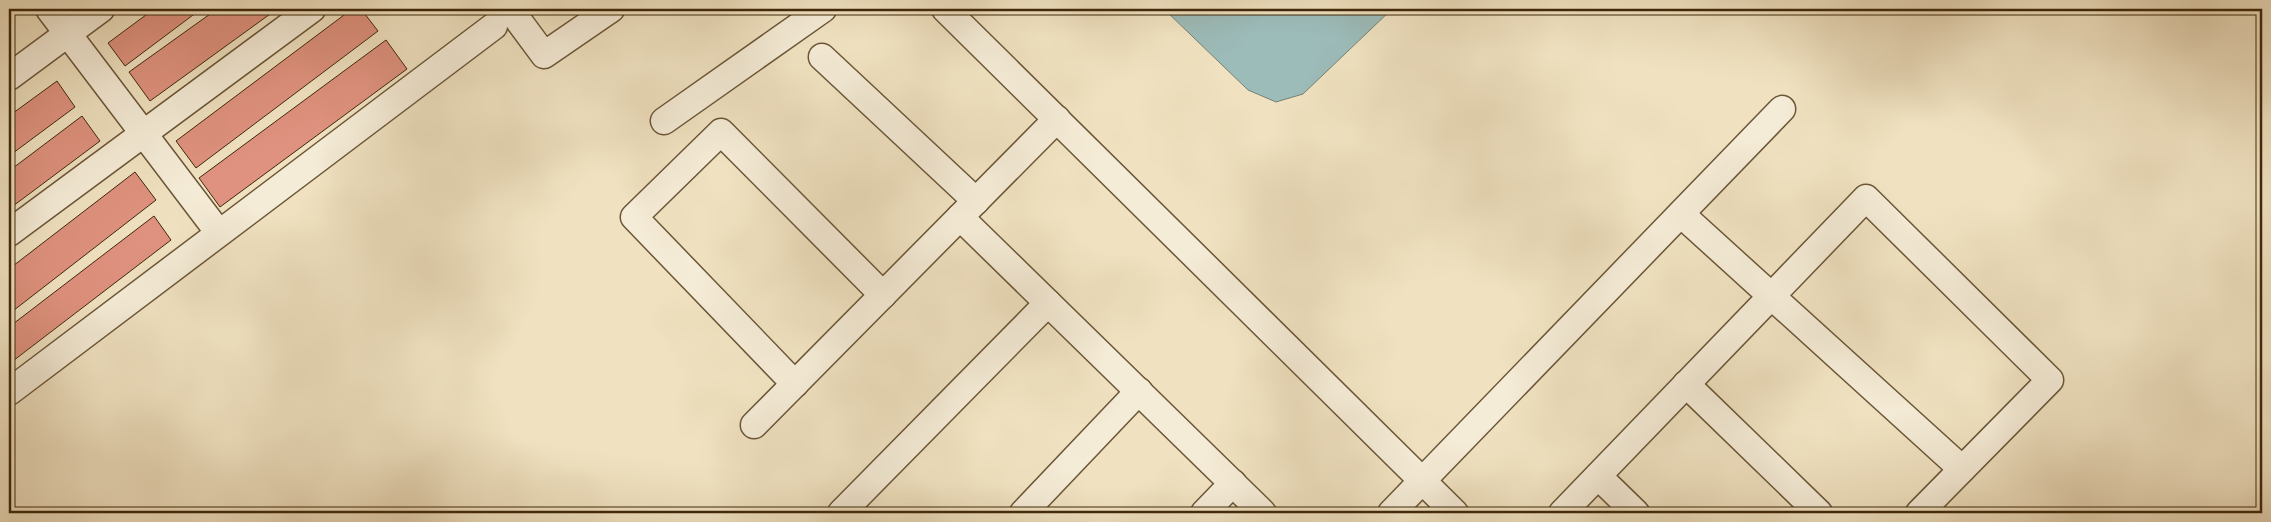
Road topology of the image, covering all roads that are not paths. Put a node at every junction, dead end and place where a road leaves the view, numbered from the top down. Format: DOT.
graph roads {
  1 [pos="49,9"];
  2 [pos="101,9"];
  3 [pos="312,9"];
  4 [pos="611,9"];
  5 [pos="823,9"];
  6 [pos="945,9"];
  7 [pos="502,18"];
  8 [pos="68,34"];
  9 [pos="822,57"];
  10 [pos="9,77"];
  11 [pos="1782,109"];
  12 [pos="1057,119"];
  13 [pos="664,121"];
  14 [pos="144,133"];
  15 [pos="968,209"];
  16 [pos="1681,214"];
  17 [pos="9,233"];
  18 [pos="219,234"];
  19 [pos="883,295"];
  20 [pos="1771,296"];
  21 [pos="1048,303"];
  22 [pos="795,384"];
  23 [pos="1686,384"];
  24 [pos="1139,391"];
  25 [pos="9,392"];
  26 [pos="754,425"];
  27 [pos="1962,469"];
  28 [pos="1598,476"];
  29 [pos="1422,481"];
  30 [pos="1233,484"];
  31 [pos="841,513"];
  32 [pos="1023,513"];
  33 [pos="1204,513"];
  34 [pos="1263,513"];
  35 [pos="1391,513"];
  36 [pos="1455,513"];
  37 [pos="1562,513"];
  38 [pos="1636,513"];
  39 [pos="1819,513"];
  40 [pos="1918,513"];
  1 -- 8 [label="street"];
  2 -- 8 [label="street"];
  3 -- 14 [label="street"];
  4 -- 7 [label="street"];
  5 -- 13 [label="street"];
  6 -- 12 [label="street"];
  7 -- 18 [label="street"];
  8 -- 10 [label="street"];
  8 -- 14 [label="street"];
  9 -- 15 [label="street"];
  11 -- 16 [label="street"];
  12 -- 15 [label="street"];
  12 -- 29 [label="street"];
  14 -- 17 [label="street"];
  14 -- 18 [label="street"];
  15 -- 19 [label="street"];
  15 -- 21 [label="street"];
  16 -- 20 [label="street"];
  16 -- 29 [label="street"];
  18 -- 25 [label="street"];
  19 -- 22 [label="street"];
  19 -- 22 [label="street"];
  20 -- 23 [label="street"];
  20 -- 27 [label="street"];
  20 -- 27 [label="street"];
  21 -- 24 [label="street"];
  21 -- 31 [label="street"];
  22 -- 26 [label="street"];
  23 -- 28 [label="street"];
  23 -- 39 [label="street"];
  24 -- 30 [label="street"];
  24 -- 32 [label="street"];
  27 -- 40 [label="street"];
  28 -- 37 [label="street"];
  28 -- 38 [label="street"];
  29 -- 35 [label="street"];
  29 -- 36 [label="street"];
  30 -- 33 [label="street"];
  30 -- 34 [label="street"];
}
